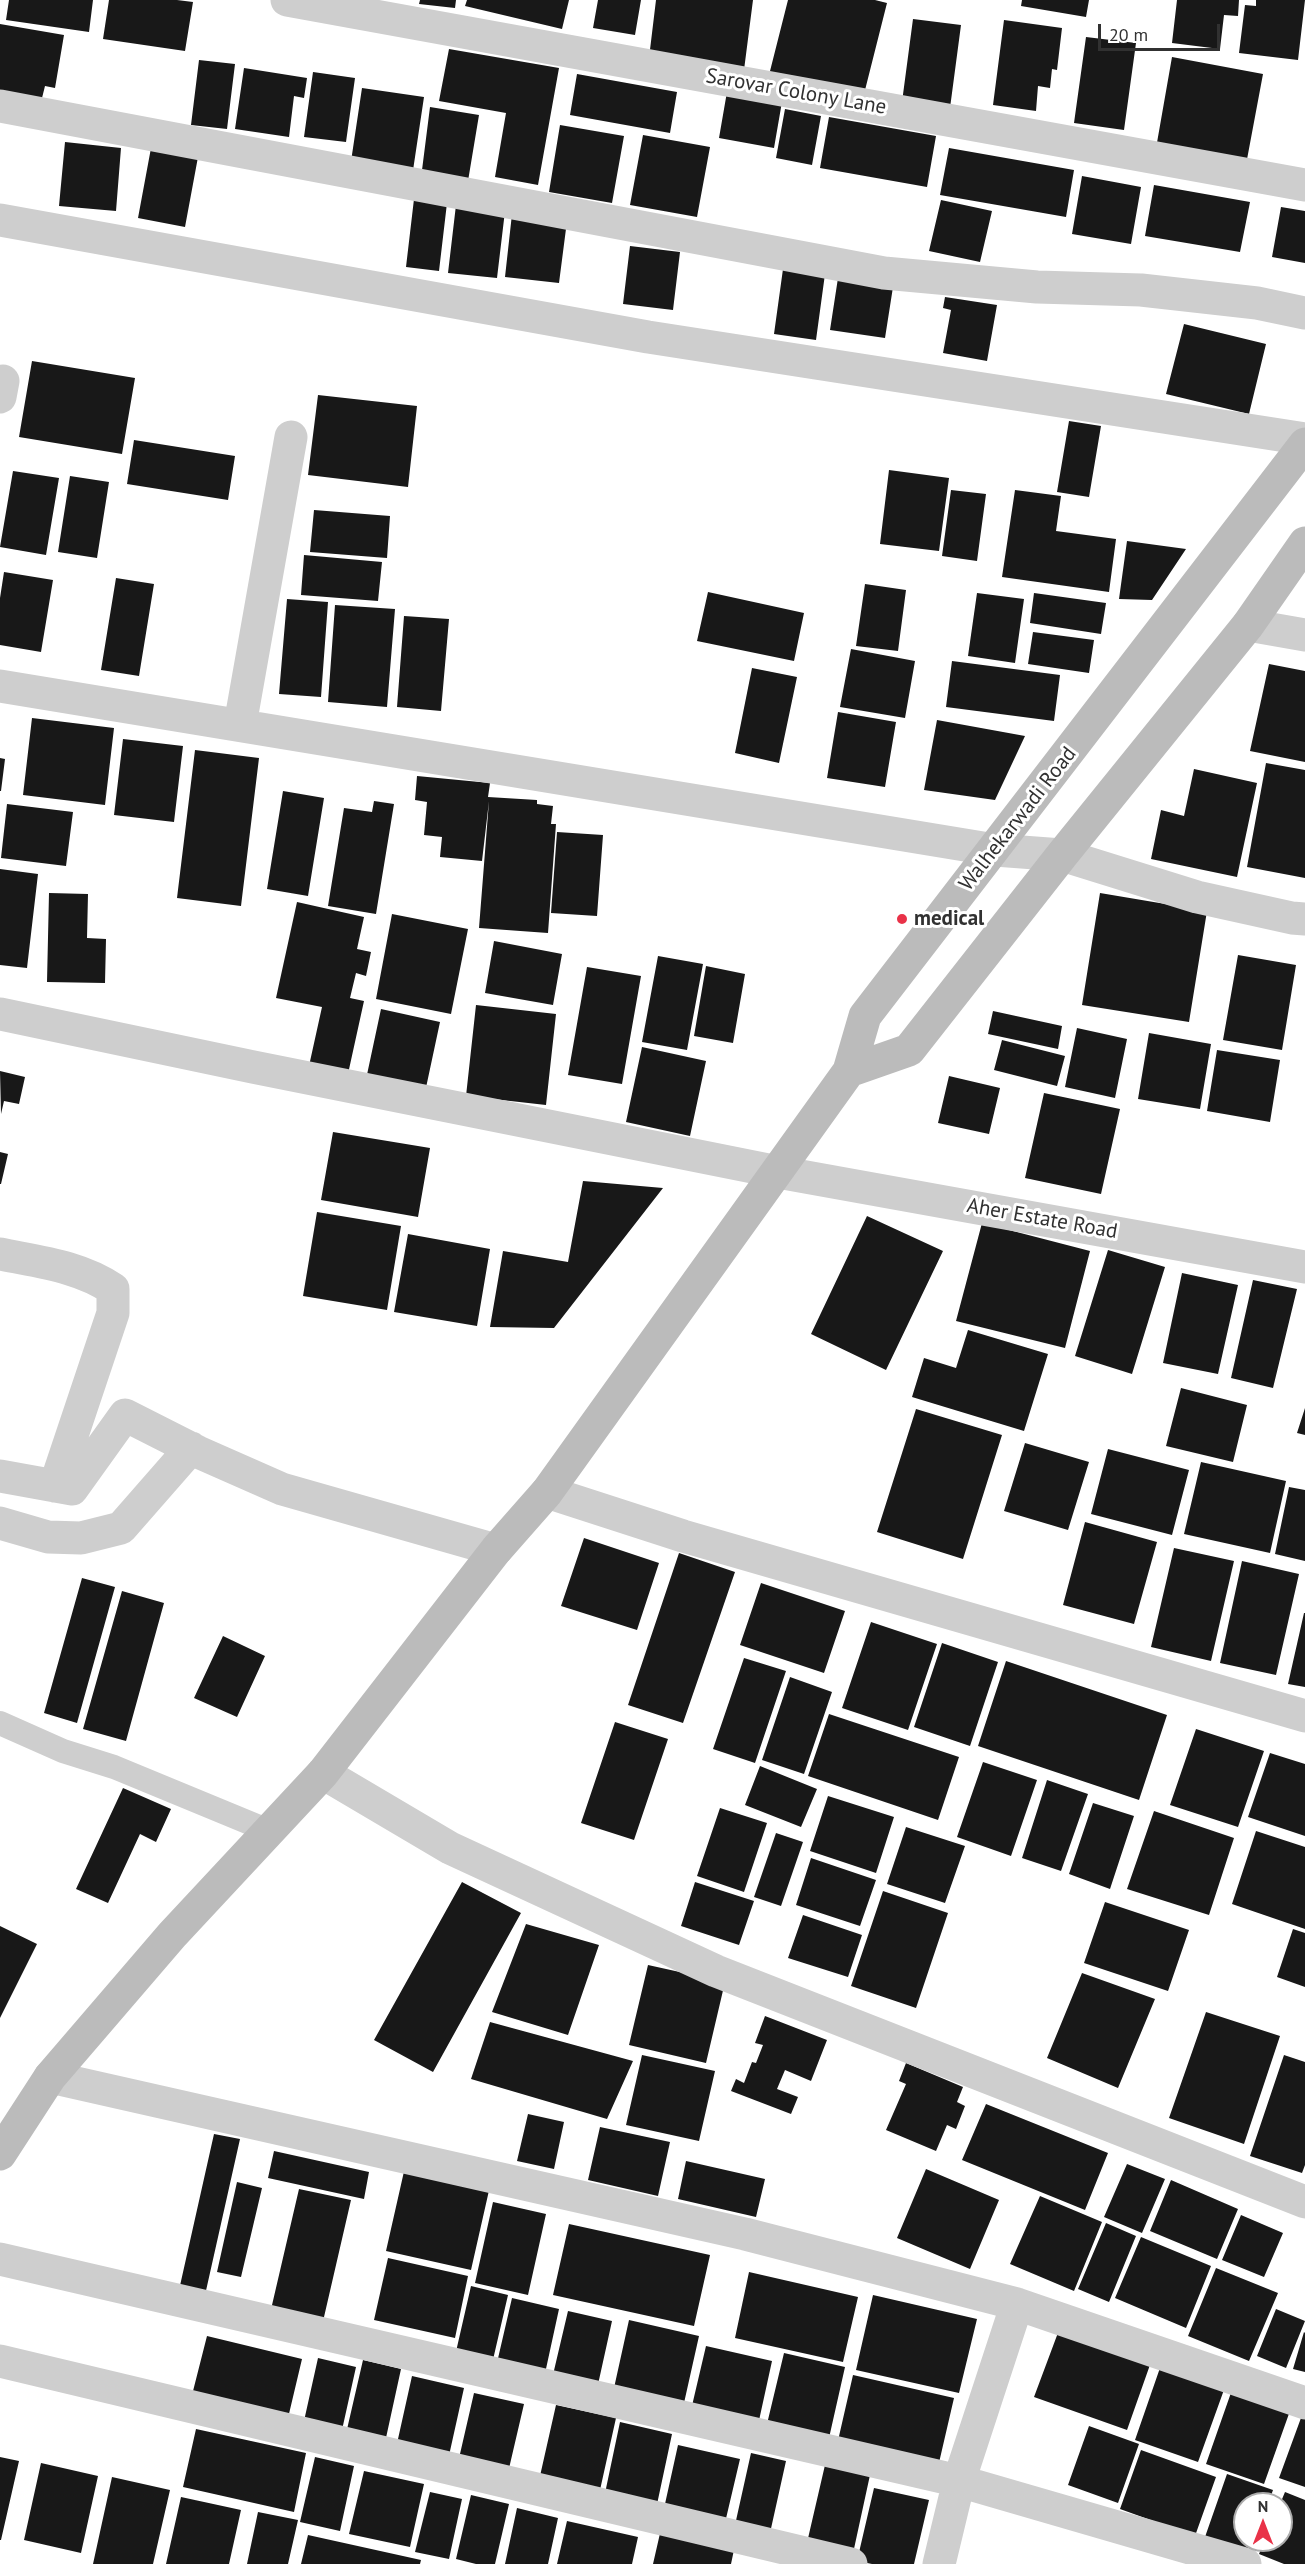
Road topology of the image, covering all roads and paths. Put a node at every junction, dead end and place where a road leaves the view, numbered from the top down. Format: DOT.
graph roads {
  1 [pos="287,0"];
  2 [pos="0,106"];
  3 [pos="1305,185"];
  4 [pos="0,220"];
  5 [pos="1305,313"];
  6 [pos="291,437"];
  7 [pos="1305,439"];
  8 [pos="1305,444"];
  9 [pos="1305,543"];
  10 [pos="1248,625"];
  11 [pos="1305,634"];
  12 [pos="0,686"];
  13 [pos="240,725"];
  14 [pos="995,850"];
  15 [pos="1062,855"];
  16 [pos="1305,919"];
  17 [pos="0,1014"];
  18 [pos="849,1071"];
  19 [pos="778,1172"];
  20 [pos="0,1254"];
  21 [pos="1305,1266"];
  22 [pos="191,1448"];
  23 [pos="0,1476"];
  24 [pos="55,1486"];
  25 [pos="548,1492"];
  26 [pos="0,1523"];
  27 [pos="496,1550"];
  28 [pos="1305,1716"];
  29 [pos="0,1723"];
  30 [pos="323,1773"];
  31 [pos="269,1831"];
  32 [pos="50,2078"];
  33 [pos="0,2154"];
  34 [pos="1305,2202"];
  35 [pos="0,2259"];
  36 [pos="1017,2304"];
  37 [pos="0,2361"];
  38 [pos="1305,2403"];
  39 [pos="959,2481"];
  40 [pos="852,2564"];
  41 [pos="939,2564"];
  42 [pos="1245,2564"];
  1 -- 3 [label="street, Sarovar Colony Lane"];
  2 -- 5 [label="street"];
  4 -- 7 [label="street"];
  6 -- 13 [label="street"];
  8 -- 14 [label="street, Walhekarwadi Road"];
  9 -- 10 [label="street"];
  10 -- 11 [label="street"];
  10 -- 15 [label="street"];
  12 -- 13 [label="street"];
  13 -- 14 [label="street"];
  14 -- 15 [label="street"];
  14 -- 18 [label="street, Walhekarwadi Road"];
  15 -- 16 [label="street"];
  15 -- 18 [label="street"];
  17 -- 19 [label="street, Aher Estate Road"];
  18 -- 19 [label="street, Walhekarwadi Road"];
  19 -- 21 [label="street, Aher Estate Road"];
  19 -- 25 [label="street, Walhekarwadi Road"];
  20 -- 24 [label="street"];
  22 -- 24 [label="street"];
  22 -- 26 [label="street"];
  22 -- 27 [label="street"];
  23 -- 24 [label="street"];
  25 -- 27 [label="street, Walhekarwadi Road"];
  25 -- 28 [label="street"];
  27 -- 30 [label="street, Walhekarwadi Road"];
  29 -- 31 [label="lane"];
  30 -- 31 [label="street, Walhekarwadi Road"];
  30 -- 34 [label="street"];
  31 -- 32 [label="street, Walhekarwadi Road"];
  32 -- 33 [label="street, Walhekarwadi Road"];
  32 -- 36 [label="street"];
  35 -- 39 [label="street"];
  36 -- 38 [label="street"];
  36 -- 39 [label="street"];
  37 -- 40 [label="street"];
  39 -- 41 [label="street"];
  39 -- 42 [label="street"];
}
